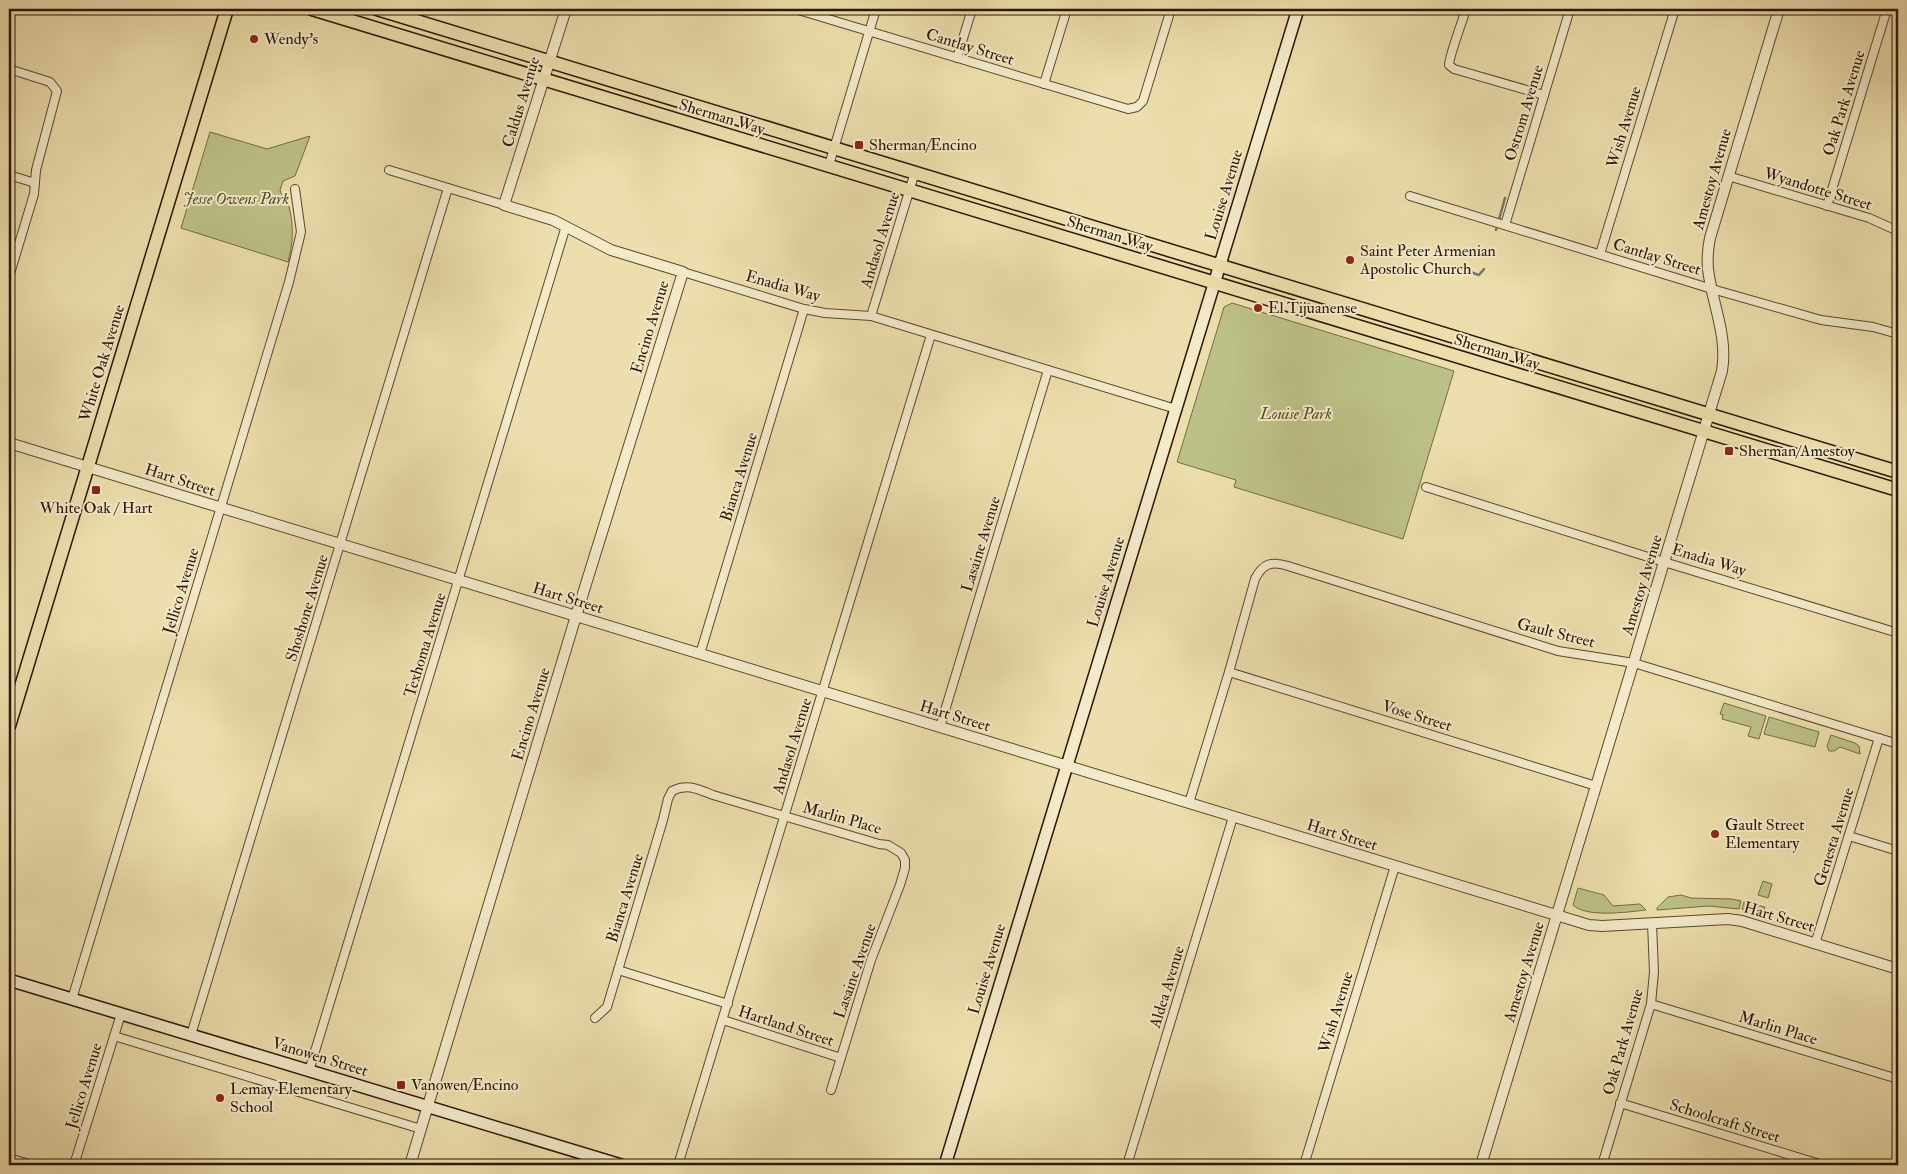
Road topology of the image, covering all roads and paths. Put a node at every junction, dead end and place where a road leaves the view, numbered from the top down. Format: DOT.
graph roads {
  1 [pos="227,9"];
  2 [pos="312,9"];
  3 [pos="377,9"];
  4 [pos="566,9"];
  5 [pos="796,9"];
  6 [pos="876,9"];
  7 [pos="972,9"];
  8 [pos="1067,9"];
  9 [pos="1171,9"];
  10 [pos="1298,9"];
  11 [pos="1466,9"];
  12 [pos="1570,9"];
  13 [pos="1675,9"];
  14 [pos="1779,9"];
  15 [pos="1887,9"];
  16 [pos="869,31"];
  17 [pos="957,58"];
  18 [pos="549,61"];
  19 [pos="9,69"];
  20 [pos="544,79"];
  21 [pos="1044,84"];
  22 [pos="1544,95"];
  23 [pos="834,148"];
  24 [pos="829,166"];
  25 [pos="389,170"];
  26 [pos="915,172"];
  27 [pos="9,175"];
  28 [pos="1728,176"];
  29 [pos="34,183"];
  30 [pos="448,188"];
  31 [pos="295,189"];
  32 [pos="910,190"];
  33 [pos="1410,196"];
  34 [pos="504,205"];
  35 [pos="1827,206"];
  36 [pos="1505,225"];
  37 [pos="566,226"];
  38 [pos="1898,231"];
  39 [pos="1600,254"];
  40 [pos="1220,265"];
  41 [pos="683,272"];
  42 [pos="9,277"];
  43 [pos="1214,283"];
  44 [pos="1712,289"];
  45 [pos="804,309"];
  46 [pos="871,316"];
  47 [pos="1898,334"];
  48 [pos="931,335"];
  49 [pos="1048,370"];
  50 [pos="1176,409"];
  51 [pos="1710,414"];
  52 [pos="1704,432"];
  53 [pos="9,443"];
  54 [pos="87,467"];
  55 [pos="1898,472"];
  56 [pos="1426,487"];
  57 [pos="1898,490"];
  58 [pos="221,509"];
  59 [pos="340,545"];
  60 [pos="1664,562"];
  61 [pos="459,581"];
  62 [pos="576,616"];
  63 [pos="1898,633"];
  64 [pos="700,654"];
  65 [pos="1634,663"];
  66 [pos="1229,672"];
  67 [pos="823,691"];
  68 [pos="9,726"];
  69 [pos="940,727"];
  70 [pos="1879,738"];
  71 [pos="1898,744"];
  72 [pos="1067,765"];
  73 [pos="1596,786"];
  74 [pos="679,787"];
  75 [pos="1189,803"];
  76 [pos="785,816"];
  77 [pos="1233,817"];
  78 [pos="1849,836"];
  79 [pos="1898,851"];
  80 [pos="904,860"];
  81 [pos="1395,866"];
  82 [pos="1557,915"];
  83 [pos="1652,923"];
  84 [pos="1815,944"];
  85 [pos="1898,969"];
  86 [pos="618,970"];
  87 [pos="9,980"];
  88 [pos="72,999"];
  89 [pos="728,1004"];
  90 [pos="1650,1004"];
  91 [pos="121,1014"];
  92 [pos="595,1018"];
  93 [pos="723,1020"];
  94 [pos="191,1035"];
  95 [pos="114,1036"];
  96 [pos="841,1058"];
  97 [pos="309,1071"];
  98 [pos="1898,1079"];
  99 [pos="831,1090"];
  100 [pos="1620,1103"];
  101 [pos="428,1107"];
  102 [pos="421,1129"];
  103 [pos="9,1158"];
  104 [pos="33,1165"];
  105 [pos="74,1165"];
  106 [pos="410,1165"];
  107 [pos="621,1165"];
  108 [pos="678,1165"];
  109 [pos="945,1165"];
  110 [pos="1127,1165"];
  111 [pos="1304,1165"];
  112 [pos="1481,1165"];
  113 [pos="1602,1165"];
  114 [pos="1823,1165"];
  1 -- 54 [label="main road, White Oak Avenue"];
  2 -- 20 [label="main road, Sherman Way"];
  3 -- 18 [label="main road, Sherman Way"];
  4 -- 18 [label="street, Caldus Avenue"];
  5 -- 16 [label="street, Cantlay Street"];
  6 -- 16 [label="street"];
  7 -- 17 [label="street"];
  8 -- 21 [label="street"];
  9 -- 21 [label="street, Cantlay Street"];
  10 -- 40 [label="main road, Louise Avenue"];
  11 -- 22 [label="street"];
  12 -- 22 [label="street, Ostrom Avenue"];
  13 -- 39 [label="street, Wish Avenue"];
  14 -- 28 [label="street, Amestoy Avenue"];
  15 -- 35 [label="street, Oak Park Avenue"];
  16 -- 17 [label="street, Cantlay Street"];
  16 -- 23 [label="street"];
  17 -- 21 [label="street, Cantlay Street"];
  18 -- 20 [label="street, Caldus Avenue"];
  18 -- 23 [label="main road, Sherman Way"];
  19 -- 29 [label="street"];
  20 -- 24 [label="main road, Sherman Way"];
  20 -- 34 [label="street, Caldus Avenue"];
  22 -- 36 [label="street, Ostrom Avenue"];
  23 -- 24 [label="street"];
  23 -- 26 [label="main road, Sherman Way"];
  24 -- 32 [label="main road, Sherman Way"];
  25 -- 30 [label="street, Enadia Way"];
  26 -- 32 [label="street, Andasol Avenue"];
  26 -- 40 [label="main road, Sherman Way"];
  27 -- 29 [label="street"];
  28 -- 35 [label="street, Wyandotte Street"];
  28 -- 44 [label="street, Amestoy Avenue"];
  29 -- 42 [label="street"];
  30 -- 34 [label="street, Enadia Way"];
  30 -- 59 [label="street, Shoshone Avenue"];
  31 -- 58 [label="street, Jellico Avenue"];
  32 -- 43 [label="main road, Sherman Way"];
  32 -- 46 [label="street, Andasol Avenue"];
  33 -- 36 [label="street, Cantlay Street"];
  34 -- 37 [label="street, Enadia Way"];
  35 -- 38 [label="street, Wyandotte Street"];
  36 -- 39 [label="street, Cantlay Street"];
  37 -- 41 [label="street, Enadia Way"];
  37 -- 61 [label="street, Texhoma Avenue"];
  39 -- 44 [label="street, Cantlay Street"];
  40 -- 43 [label="main road, Louise Avenue"];
  40 -- 51 [label="main road, Sherman Way"];
  41 -- 45 [label="street, Enadia Way"];
  41 -- 62 [label="street, Encino Avenue"];
  43 -- 50 [label="main road, Louise Avenue"];
  43 -- 52 [label="main road, Sherman Way"];
  44 -- 47 [label="street, Cantlay Street"];
  44 -- 51 [label="street, Amestoy Avenue"];
  45 -- 46 [label="street, Enadia Way"];
  45 -- 64 [label="street, Bianca Avenue"];
  46 -- 48 [label="street, Enadia Way"];
  48 -- 49 [label="street, Enadia Way"];
  48 -- 67 [label="street, Andasol Avenue"];
  49 -- 50 [label="street, Enadia Way"];
  49 -- 69 [label="street, Lasaine Avenue"];
  50 -- 72 [label="main road, Louise Avenue"];
  51 -- 52 [label="street, Amestoy Avenue"];
  51 -- 55 [label="main road, Sherman Way"];
  52 -- 57 [label="main road, Sherman Way"];
  52 -- 60 [label="street, Amestoy Avenue"];
  53 -- 54 [label="street, Hart Street"];
  54 -- 58 [label="street, Hart Street"];
  54 -- 68 [label="main road, White Oak Avenue"];
  56 -- 60 [label="street, Enadia Way"];
  58 -- 59 [label="street, Hart Street"];
  58 -- 88 [label="street, Jellico Avenue"];
  59 -- 61 [label="street, Hart Street"];
  59 -- 94 [label="street, Shoshone Avenue"];
  60 -- 63 [label="street, Enadia Way"];
  60 -- 65 [label="street, Amestoy Avenue"];
  61 -- 62 [label="street, Hart Street"];
  61 -- 97 [label="street, Texhoma Avenue"];
  62 -- 64 [label="street, Hart Street"];
  62 -- 101 [label="street, Encino Avenue"];
  64 -- 67 [label="street, Hart Street"];
  65 -- 66 [label="street, Gault Street"];
  65 -- 70 [label="street, Gault Street"];
  65 -- 73 [label="street, Amestoy Avenue"];
  66 -- 73 [label="street, Vose Street"];
  66 -- 75 [label="street"];
  67 -- 69 [label="street, Hart Street"];
  67 -- 76 [label="street, Andasol Avenue"];
  69 -- 72 [label="street, Hart Street"];
  70 -- 71 [label="street, Gault Street"];
  70 -- 78 [label="street, Genesta Avenue"];
  72 -- 75 [label="street, Hart Street"];
  72 -- 109 [label="main road, Louise Avenue"];
  73 -- 82 [label="street, Amestoy Avenue"];
  74 -- 76 [label="street, Marlin Place"];
  74 -- 86 [label="street, Bianca Avenue"];
  75 -- 77 [label="street, Hart Street"];
  76 -- 80 [label="street, Marlin Place"];
  76 -- 89 [label="street, Andasol Avenue"];
  77 -- 81 [label="street, Hart Street"];
  77 -- 110 [label="street, Aldea Avenue"];
  78 -- 79 [label="street"];
  78 -- 84 [label="street, Genesta Avenue"];
  80 -- 96 [label="street, Lasaine Avenue"];
  81 -- 82 [label="street, Hart Street"];
  81 -- 111 [label="street, Wish Avenue"];
  82 -- 83 [label="street, Hart Street"];
  82 -- 112 [label="street, Amestoy Avenue"];
  83 -- 84 [label="street, Hart Street"];
  83 -- 90 [label="street, Oak Park Avenue"];
  84 -- 85 [label="street, Hart Street"];
  86 -- 89 [label="street, Hartland Street"];
  86 -- 92 [label="street, Bianca Avenue"];
  87 -- 88 [label="main road, Vanowen Street"];
  88 -- 91 [label="main road, Vanowen Street"];
  89 -- 93 [label="street, Andasol Avenue"];
  90 -- 98 [label="street, Marlin Place"];
  90 -- 100 [label="street, Oak Park Avenue"];
  91 -- 94 [label="main road, Vanowen Street"];
  91 -- 95 [label="street, Jellico Avenue"];
  93 -- 96 [label="street, Hartland Street"];
  93 -- 108 [label="street, Andasol Avenue"];
  94 -- 97 [label="main road, Vanowen Street"];
  95 -- 102 [label="street"];
  95 -- 105 [label="street, Jellico Avenue"];
  96 -- 99 [label="street, Lasaine Avenue"];
  97 -- 101 [label="main road, Vanowen Street"];
  100 -- 113 [label="street, Oak Park Avenue"];
  100 -- 114 [label="street, Schoolcraft Street"];
  101 -- 102 [label="street, Encino Avenue"];
  101 -- 107 [label="main road, Vanowen Street"];
  102 -- 106 [label="street, Encino Avenue"];
  103 -- 104 [label="street"];
}
